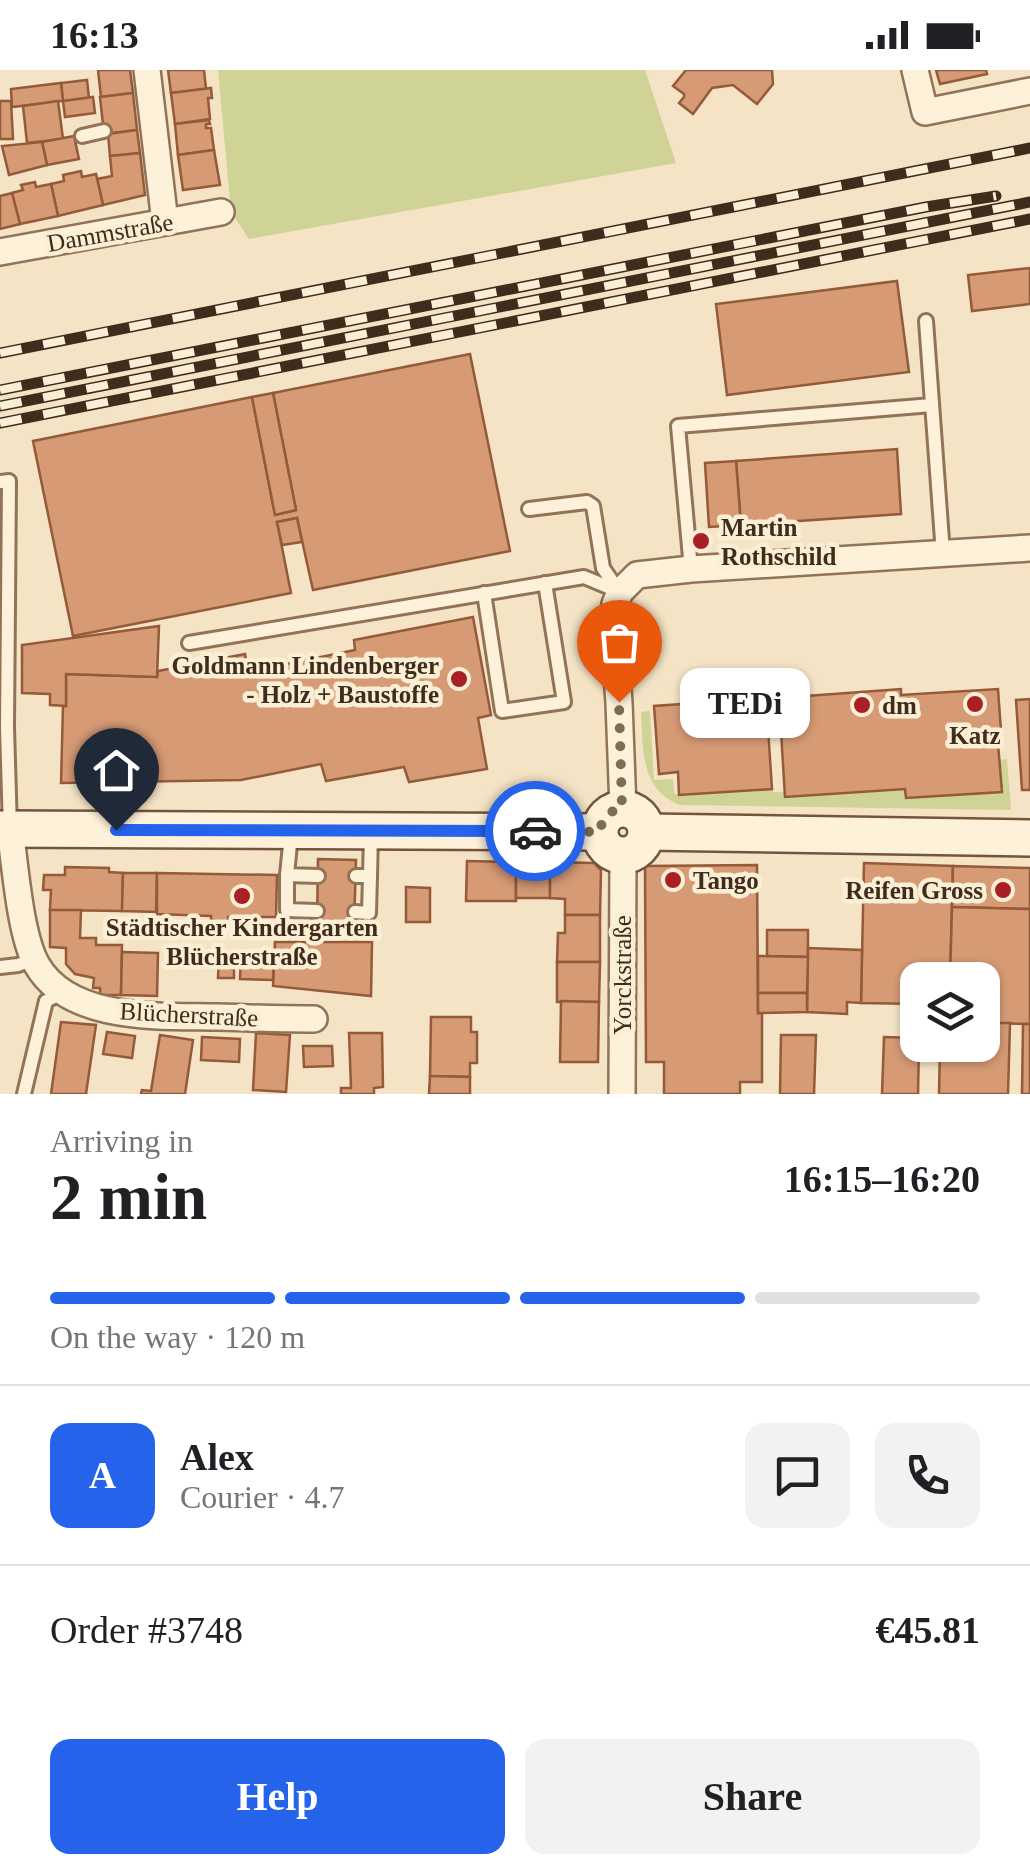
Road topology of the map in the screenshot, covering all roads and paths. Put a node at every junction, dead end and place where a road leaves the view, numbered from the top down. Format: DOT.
graph roads {
  1 [pos="147,70"];
  2 [pos="914,70"];
  3 [pos="1030,91"];
  4 [pos="104,130"];
  5 [pos="82,136"];
  6 [pos="221,212"];
  7 [pos="166,222"];
  8 [pos="0,252"];
  9 [pos="926,321"];
  10 [pos="932,406"];
  11 [pos="0,482"];
  12 [pos="529,508"];
  13 [pos="1030,548"];
  14 [pos="943,554"];
  15 [pos="691,570"];
  16 [pos="545,583"];
  17 [pos="620,592"];
  18 [pos="484,593"];
  19 [pos="189,643"];
  20 [pos="3,728"];
  21 [pos="5,829"];
  22 [pos="291,831"];
  23 [pos="371,832"];
  24 [pos="623,832"];
  25 [pos="1030,838"];
  26 [pos="287,875"];
  27 [pos="318,876"];
  28 [pos="317,911"];
  29 [pos="355,912"];
  30 [pos="34,959"];
  31 [pos="0,967"];
  32 [pos="64,992"];
  33 [pos="314,1019"];
  34 [pos="24,1094"];
  35 [pos="622,1094"];
  1 -- 7 [label="street"];
  2 -- 3 [label="street"];
  4 -- 5 [label="lane"];
  6 -- 7 [label="street, Dammstraße"];
  7 -- 8 [label="street, Dammstraße"];
  9 -- 10 [label="lane"];
  10 -- 14 [label="lane"];
  10 -- 15 [label="lane"];
  11 -- 20 [label="lane"];
  12 -- 17 [label="lane"];
  13 -- 14 [label="street"];
  14 -- 15 [label="street"];
  15 -- 17 [label="street"];
  16 -- 17 [label="lane"];
  16 -- 18 [label="lane"];
  16 -- 18 [label="lane"];
  17 -- 24 [label="street, Yorckstraße"];
  18 -- 19 [label="lane"];
  20 -- 21 [label="lane"];
  21 -- 22 [label="main road"];
  21 -- 30 [label="street, Blücherstraße"];
  22 -- 23 [label="main road"];
  22 -- 26 [label="lane"];
  23 -- 24 [label="main road"];
  23 -- 29 [label="lane"];
  24 -- 25 [label="main road"];
  24 -- 35 [label="street, Yorckstraße"];
  26 -- 27 [label="lane"];
  26 -- 28 [label="lane"];
  30 -- 31 [label="lane"];
  30 -- 32 [label="street, Blücherstraße"];
  32 -- 33 [label="street, Blücherstraße"];
  32 -- 34 [label="lane"];
}
